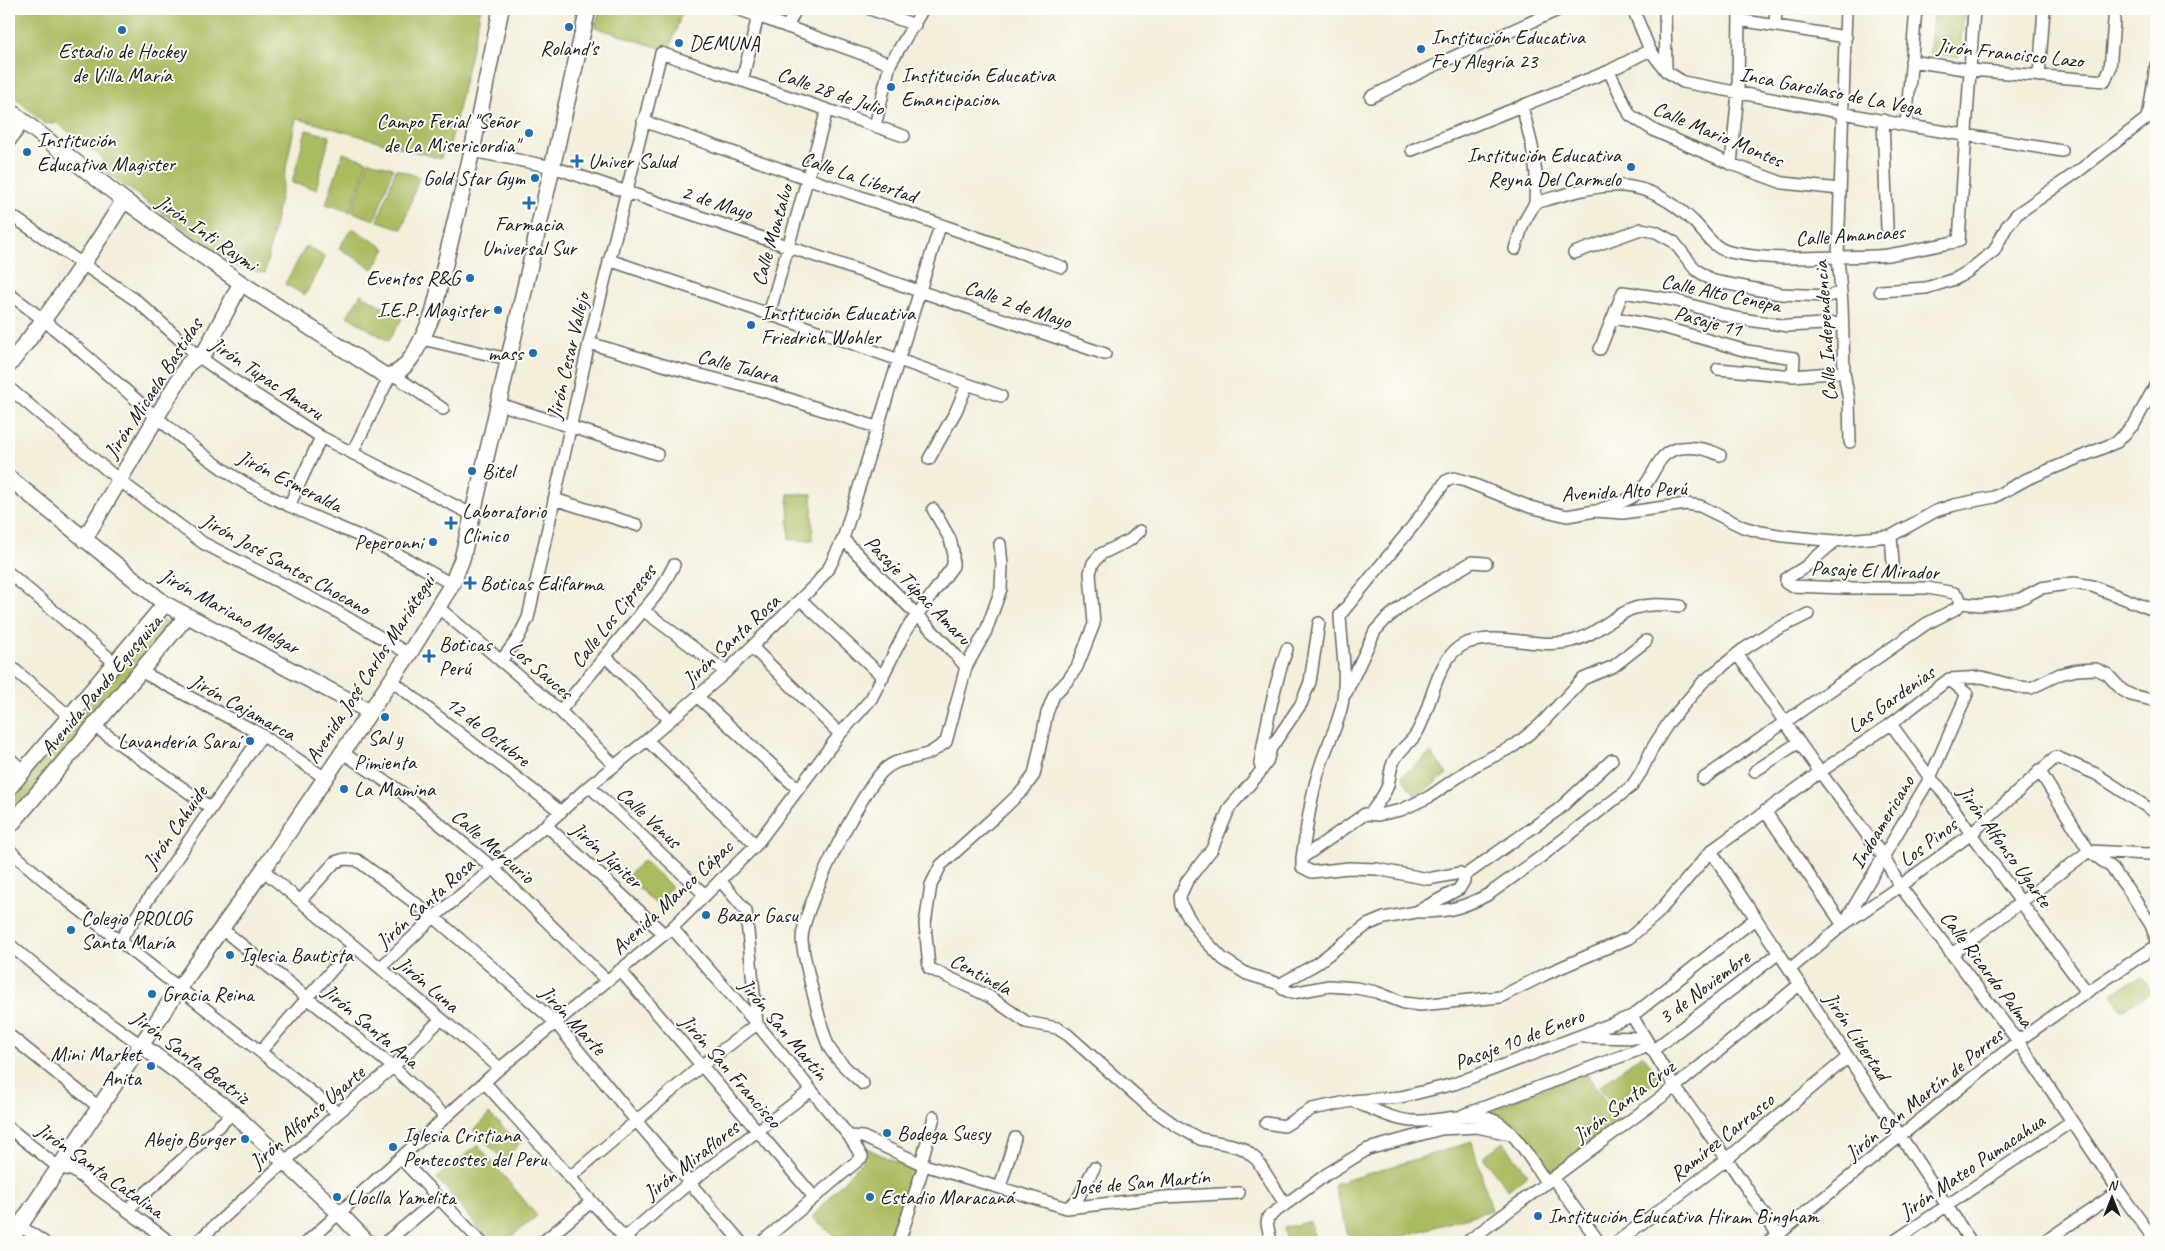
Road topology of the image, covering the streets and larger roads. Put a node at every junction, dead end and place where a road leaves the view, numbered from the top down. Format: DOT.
graph roads {
  1 [pos="500,9"];
  2 [pos="588,9"];
  3 [pos="738,9"];
  4 [pos="796,9"];
  5 [pos="870,9"];
  6 [pos="923,9"];
  7 [pos="1560,9"];
  8 [pos="1633,9"];
  9 [pos="1665,9"];
  10 [pos="1776,9"];
  11 [pos="1846,9"];
  12 [pos="1916,9"];
  13 [pos="1974,9"];
  14 [pos="2044,9"];
  15 [pos="2116,9"];
  16 [pos="1739,14"];
  17 [pos="758,16"];
  18 [pos="915,25"];
  19 [pos="1775,25"];
  20 [pos="788,27"];
  21 [pos="1846,38"];
  22 [pos="1650,50"];
  23 [pos="661,53"];
  24 [pos="1911,61"];
  25 [pos="890,64"];
  26 [pos="2156,65"];
  27 [pos="1971,70"];
  28 [pos="1666,71"];
  29 [pos="1609,72"];
  30 [pos="2039,76"];
  31 [pos="742,81"];
  32 [pos="1738,93"];
  33 [pos="1371,97"];
  34 [pos="1522,106"];
  35 [pos="9,110"];
  36 [pos="827,110"];
  37 [pos="1841,113"];
  38 [pos="1883,120"];
  39 [pos="643,122"];
  40 [pos="23,123"];
  41 [pos="1906,125"];
  42 [pos="875,126"];
  43 [pos="904,136"];
  44 [pos="1966,136"];
  45 [pos="9,142"];
  46 [pos="1412,150"];
  47 [pos="472,151"];
  48 [pos="2062,151"];
  49 [pos="1732,164"];
  50 [pos="553,167"];
  51 [pos="807,179"];
  52 [pos="1840,189"];
  53 [pos="626,192"];
  54 [pos="124,200"];
  55 [pos="1535,203"];
  56 [pos="9,214"];
  57 [pos="940,226"];
  58 [pos="1887,228"];
  59 [pos="788,245"];
  60 [pos="1515,249"];
  61 [pos="1574,253"];
  62 [pos="1838,257"];
  63 [pos="609,260"];
  64 [pos="84,264"];
  65 [pos="1062,267"];
  66 [pos="241,284"];
  67 [pos="920,290"];
  68 [pos="1880,291"];
  69 [pos="1841,293"];
  70 [pos="9,294"];
  71 [pos="769,314"];
  72 [pos="1614,318"];
  73 [pos="45,320"];
  74 [pos="1842,323"];
  75 [pos="422,339"];
  76 [pos="589,343"];
  77 [pos="1600,349"];
  78 [pos="1105,354"];
  79 [pos="198,356"];
  80 [pos="508,359"];
  81 [pos="898,360"];
  82 [pos="9,365"];
  83 [pos="1718,369"];
  84 [pos="1844,372"];
  85 [pos="392,375"];
  86 [pos="1793,376"];
  87 [pos="2156,384"];
  88 [pos="967,385"];
  89 [pos="9,388"];
  90 [pos="1001,396"];
  91 [pos="499,404"];
  92 [pos="443,410"];
  93 [pos="157,416"];
  94 [pos="571,426"];
  95 [pos="876,427"];
  96 [pos="321,437"];
  97 [pos="1850,442"];
  98 [pos="352,453"];
  99 [pos="657,454"];
  100 [pos="1720,455"];
  101 [pos="929,459"];
  102 [pos="9,478"];
  103 [pos="119,480"];
  104 [pos="554,499"];
  105 [pos="289,506"];
  106 [pos="933,509"];
  107 [pos="1595,511"];
  108 [pos="471,514"];
  109 [pos="637,525"];
  110 [pos="1140,531"];
  111 [pos="1891,536"];
  112 [pos="843,539"];
  113 [pos="84,540"];
  114 [pos="1835,541"];
  115 [pos="1000,544"];
  116 [pos="1486,562"];
  117 [pos="1893,564"];
  118 [pos="674,565"];
  119 [pos="9,573"];
  120 [pos="452,584"];
  121 [pos="801,600"];
  122 [pos="1960,603"];
  123 [pos="164,604"];
  124 [pos="1680,606"];
  125 [pos="439,608"];
  126 [pos="644,610"];
  127 [pos="2156,611"];
  128 [pos="1808,614"];
  129 [pos="187,616"];
  130 [pos="917,616"];
  131 [pos="1319,623"];
  132 [pos="1646,640"];
  133 [pos="752,647"];
  134 [pos="1287,649"];
  135 [pos="409,654"];
  136 [pos="1737,654"];
  137 [pos="606,657"];
  138 [pos="501,661"];
  139 [pos="115,663"];
  140 [pos="9,665"];
  141 [pos="966,667"];
  142 [pos="140,671"];
  143 [pos="726,672"];
  144 [pos="883,677"];
  145 [pos="1948,679"];
  146 [pos="391,680"];
  147 [pos="1344,696"];
  148 [pos="698,697"];
  149 [pos="2156,700"];
  150 [pos="369,711"];
  151 [pos="560,711"];
  152 [pos="69,716"];
  153 [pos="670,720"];
  154 [pos="1784,721"];
  155 [pos="1890,724"];
  156 [pos="94,726"];
  157 [pos="840,734"];
  158 [pos="262,736"];
  159 [pos="647,740"];
  160 [pos="1799,742"];
  161 [pos="343,753"];
  162 [pos="9,758"];
  163 [pos="1612,760"];
  164 [pos="614,765"];
  165 [pos="23,770"];
  166 [pos="2039,770"];
  167 [pos="1755,771"];
  168 [pos="1820,772"];
  169 [pos="1258,775"];
  170 [pos="325,778"];
  171 [pos="1930,778"];
  172 [pos="1703,779"];
  173 [pos="589,786"];
  174 [pos="9,788"];
  175 [pos="798,789"];
  176 [pos="211,808"];
  177 [pos="561,812"];
  178 [pos="1765,812"];
  179 [pos="1370,814"];
  180 [pos="2156,814"];
  181 [pos="546,825"];
  182 [pos="9,827"];
  183 [pos="1971,834"];
  184 [pos="756,845"];
  185 [pos="9,850"];
  186 [pos="1711,851"];
  187 [pos="2089,851"];
  188 [pos="2156,852"];
  189 [pos="1883,856"];
  190 [pos="1302,858"];
  191 [pos="493,868"];
  192 [pos="263,870"];
  193 [pos="1464,876"];
  194 [pos="720,880"];
  195 [pos="1900,886"];
  196 [pos="705,895"];
  197 [pos="300,901"];
  198 [pos="2022,903"];
  199 [pos="1416,912"];
  200 [pos="434,917"];
  201 [pos="1756,918"];
  202 [pos="1843,925"];
  203 [pos="222,929"];
  204 [pos="668,931"];
  205 [pos="2156,939"];
  206 [pos="120,940"];
  207 [pos="9,944"];
  208 [pos="353,946"];
  209 [pos="2156,946"];
  210 [pos="1779,953"];
  211 [pos="1952,954"];
  212 [pos="380,968"];
  213 [pos="1790,969"];
  214 [pos="620,970"];
  215 [pos="607,980"];
  216 [pos="1800,984"];
  217 [pos="1283,985"];
  218 [pos="180,987"];
  219 [pos="2087,992"];
  220 [pos="308,998"];
  221 [pos="1632,1016"];
  222 [pos="441,1019"];
  223 [pos="555,1022"];
  224 [pos="757,1024"];
  225 [pos="9,1035"];
  226 [pos="1578,1037"];
  227 [pos="2018,1041"];
  228 [pos="141,1045"];
  229 [pos="1648,1045"];
  230 [pos="262,1051"];
  231 [pos="1848,1057"];
  232 [pos="393,1066"];
  233 [pos="702,1066"];
  234 [pos="500,1068"];
  235 [pos="485,1083"];
  236 [pos="864,1084"];
  237 [pos="1675,1087"];
  238 [pos="810,1091"];
  239 [pos="1352,1101"];
  240 [pos="100,1108"];
  241 [pos="233,1113"];
  242 [pos="338,1113"];
  243 [pos="1461,1115"];
  244 [pos="934,1116"];
  245 [pos="446,1117"];
  246 [pos="2072,1121"];
  247 [pos="637,1122"];
  248 [pos="1266,1123"];
  249 [pos="9,1128"];
  250 [pos="759,1131"];
  251 [pos="1510,1134"];
  252 [pos="849,1136"];
  253 [pos="1901,1137"];
  254 [pos="1015,1138"];
  255 [pos="401,1159"];
  256 [pos="1727,1159"];
  257 [pos="284,1161"];
  258 [pos="923,1164"];
  259 [pos="58,1167"];
  260 [pos="1094,1168"];
  261 [pos="570,1176"];
  262 [pos="1550,1180"];
  263 [pos="689,1183"];
  264 [pos="1000,1187"];
  265 [pos="2119,1191"];
  266 [pos="1239,1192"];
  267 [pos="814,1197"];
  268 [pos="439,1198"];
  269 [pos="591,1202"];
  270 [pos="1285,1204"];
  271 [pos="1947,1206"];
  272 [pos="1067,1208"];
  273 [pos="127,1210"];
  274 [pos="340,1213"];
  275 [pos="15,1222"];
  276 [pos="1776,1240"];
  277 [pos="624,1241"];
  278 [pos="9,1242"];
  279 [pos="44,1242"];
  280 [pos="170,1242"];
  281 [pos="197,1242"];
  282 [pos="307,1242"];
  283 [pos="367,1242"];
  284 [pos="386,1242"];
  285 [pos="481,1242"];
  286 [pos="543,1242"];
  287 [pos="741,1242"];
  288 [pos="762,1242"];
  289 [pos="900,1242"];
  290 [pos="1271,1242"];
  291 [pos="1467,1242"];
  292 [pos="1599,1242"];
  293 [pos="1617,1242"];
  294 [pos="1893,1242"];
  295 [pos="1971,1242"];
  296 [pos="2044,1242"];
  297 [pos="2156,1242"];
  1 -- 47 [label="street"];
  2 -- 50 [label="street, Avenida José Carlos Mariátegui"];
  3 -- 17 [label="street"];
  4 -- 20 [label="street"];
  5 -- 18 [label="street"];
  6 -- 18 [label="street"];
  7 -- 33 [label="street"];
  8 -- 22 [label="street, Inca Garcilaso de La Vega"];
  9 -- 28 [label="street"];
  10 -- 19 [label="street"];
  11 -- 21 [label="street, Calle Independencia"];
  12 -- 24 [label="street"];
  13 -- 27 [label="street, Calle Amancaes"];
  14 -- 30 [label="street"];
  15 -- 30 [label="street, Jirón Francisco Lazo"];
  16 -- 19 [label="street"];
  16 -- 32 [label="street"];
  17 -- 20 [label="street"];
  17 -- 31 [label="street"];
  18 -- 25 [label="street"];
  19 -- 21 [label="street"];
  20 -- 25 [label="street"];
  21 -- 37 [label="street, Calle Independencia"];
  22 -- 28 [label="street, Inca Garcilaso de La Vega"];
  22 -- 29 [label="street"];
  23 -- 31 [label="street, Calle 28 de Julio"];
  23 -- 39 [label="street, Jirón Cesar Vallejo"];
  24 -- 27 [label="street, Jirón Francisco Lazo"];
  24 -- 41 [label="street"];
  25 -- 42 [label="street"];
  26 -- 68 [label="street"];
  27 -- 30 [label="street, Jirón Francisco Lazo"];
  27 -- 44 [label="street, Calle Amancaes"];
  28 -- 32 [label="street, Inca Garcilaso de La Vega"];
  29 -- 34 [label="street"];
  29 -- 49 [label="street, Calle Mario Montes"];
  31 -- 36 [label="street, Calle 28 de Julio"];
  32 -- 37 [label="street, Inca Garcilaso de La Vega"];
  32 -- 49 [label="street"];
  34 -- 46 [label="street"];
  34 -- 55 [label="street"];
  35 -- 40 [label="street, Jirón Inti Raymi"];
  36 -- 42 [label="street, Calle 28 de Julio"];
  36 -- 51 [label="street, Calle Montalvo"];
  37 -- 38 [label="street, Inca Garcilaso de La Vega"];
  37 -- 52 [label="street, Calle Independencia"];
  38 -- 41 [label="street, Inca Garcilaso de La Vega"];
  38 -- 58 [label="street"];
  39 -- 51 [label="street, Calle La Libertad"];
  39 -- 53 [label="street, Jirón Cesar Vallejo"];
  40 -- 45 [label="street"];
  40 -- 54 [label="street, Jirón Inti Raymi"];
  41 -- 44 [label="street, Inca Garcilaso de La Vega"];
  42 -- 43 [label="street, Calle 28 de Julio"];
  44 -- 48 [label="street, Inca Garcilaso de La Vega"];
  44 -- 62 [label="street, Calle Amancaes"];
  47 -- 50 [label="street, 2 de Mayo"];
  47 -- 75 [label="street"];
  49 -- 52 [label="street, Calle Mario Montes"];
  50 -- 53 [label="street, 2 de Mayo"];
  50 -- 80 [label="street, Avenida José Carlos Mariátegui"];
  51 -- 57 [label="street, Calle La Libertad"];
  51 -- 59 [label="street, Calle Montalvo"];
  52 -- 62 [label="street, Calle Independencia"];
  53 -- 59 [label="street, 2 de Mayo"];
  53 -- 63 [label="street, Jirón Cesar Vallejo"];
  54 -- 64 [label="street"];
  54 -- 66 [label="street, Jirón Inti Raymi"];
  55 -- 60 [label="street"];
  55 -- 62 [label="street, Calle Amancaes"];
  56 -- 64 [label="street, Jirón Tupac Amaru"];
  57 -- 65 [label="street, Calle La Libertad"];
  57 -- 67 [label="street, Jirón Santa Rosa"];
  59 -- 67 [label="street, 2 de Mayo"];
  59 -- 71 [label="street, Calle Montalvo"];
  61 -- 69 [label="street"];
  62 -- 69 [label="street, Calle Independencia"];
  63 -- 71 [label="street"];
  63 -- 76 [label="street, Jirón Cesar Vallejo"];
  64 -- 73 [label="street"];
  64 -- 79 [label="street, Jirón Tupac Amaru"];
  66 -- 79 [label="street, Jirón Micaela Bastidas"];
  66 -- 85 [label="street, Jirón Inti Raymi"];
  67 -- 78 [label="street, Calle 2 de Mayo"];
  67 -- 81 [label="street, Jirón Santa Rosa"];
  69 -- 74 [label="street, Calle Independencia"];
  70 -- 73 [label="street, Jirón Esmeralda"];
  71 -- 81 [label="street"];
  72 -- 74 [label="street, Calle Alto Cenepa"];
  72 -- 77 [label="street"];
  72 -- 86 [label="street, Pasaje 11"];
  73 -- 82 [label="street"];
  73 -- 93 [label="street, Jirón Esmeralda"];
  74 -- 84 [label="street, Calle Independencia"];
  75 -- 80 [label="street"];
  75 -- 85 [label="street"];
  76 -- 94 [label="street, Jirón Cesar Vallejo"];
  76 -- 95 [label="street, Calle Talara"];
  79 -- 93 [label="street, Jirón Micaela Bastidas"];
  79 -- 96 [label="street, Jirón Tupac Amaru"];
  80 -- 91 [label="street, Avenida José Carlos Mariátegui"];
  81 -- 88 [label="street"];
  81 -- 95 [label="street, Jirón Santa Rosa"];
  83 -- 86 [label="street"];
  84 -- 86 [label="street"];
  84 -- 97 [label="street, Calle Independencia"];
  85 -- 92 [label="street"];
  85 -- 98 [label="street"];
  87 -- 111 [label="street"];
  88 -- 90 [label="street"];
  88 -- 101 [label="street"];
  89 -- 103 [label="street, Jirón José Santos Chocano"];
  91 -- 94 [label="street"];
  91 -- 108 [label="street, Avenida José Carlos Mariátegui"];
  93 -- 103 [label="street, Jirón Micaela Bastidas"];
  93 -- 105 [label="street, Jirón Esmeralda"];
  94 -- 99 [label="street"];
  94 -- 104 [label="street, Jirón Cesar Vallejo"];
  95 -- 112 [label="street, Jirón Santa Rosa"];
  96 -- 98 [label="street, Jirón Tupac Amaru"];
  96 -- 105 [label="street"];
  98 -- 108 [label="street, Jirón Tupac Amaru"];
  100 -- 107 [label="street"];
  102 -- 113 [label="street, Jirón Mariano Melgar"];
  103 -- 113 [label="street, Jirón Micaela Bastidas"];
  103 -- 135 [label="street, Jirón José Santos Chocano"];
  104 -- 109 [label="street"];
  104 -- 138 [label="street, Jirón Cesar Vallejo"];
  105 -- 120 [label="street, Jirón Esmeralda"];
  106 -- 130 [label="street, Avenida Manco Cápac"];
  107 -- 114 [label="street, Avenida Alto Perú"];
  107 -- 147 [label="street, Avenida Alto Perú"];
  108 -- 120 [label="street, Avenida José Carlos Mariátegui"];
  110 -- 270 [label="street, Centinela"];
  111 -- 114 [label="street, Avenida Alto Perú"];
  111 -- 117 [label="street"];
  112 -- 121 [label="street, Jirón Santa Rosa"];
  112 -- 130 [label="street, Pasaje Túpac Amaru"];
  113 -- 123 [label="street, Jirón Mariano Melgar"];
  114 -- 122 [label="street, Pasaje El Mirador"];
  115 -- 141 [label="street"];
  116 -- 147 [label="street"];
  118 -- 126 [label="street, Calle Los Cipreses"];
  119 -- 139 [label="street"];
  120 -- 125 [label="street, Avenida José Carlos Mariátegui"];
  121 -- 133 [label="street, Jirón Santa Rosa"];
  121 -- 144 [label="street"];
  122 -- 127 [label="street"];
  122 -- 154 [label="street, Pasaje El Mirador"];
  123 -- 129 [label="street, Jirón Mariano Melgar"];
  123 -- 139 [label="street, Avenida Pando Egusquiza"];
  124 -- 179 [label="street"];
  125 -- 135 [label="street, Avenida José Carlos Mariátegui"];
  125 -- 138 [label="street, Los Sauces"];
  126 -- 137 [label="street, Calle Los Cipreses"];
  126 -- 143 [label="street"];
  128 -- 136 [label="street"];
  129 -- 142 [label="street, Avenida Pando Egusquiza"];
  129 -- 150 [label="street, Jirón Mariano Melgar"];
  130 -- 141 [label="street, Pasaje Túpac Amaru"];
  130 -- 144 [label="street, Avenida Manco Cápac"];
  131 -- 169 [label="street"];
  132 -- 179 [label="street"];
  133 -- 143 [label="street, Jirón Santa Rosa"];
  133 -- 157 [label="street"];
  134 -- 169 [label="street"];
  135 -- 146 [label="street, Avenida José Carlos Mariátegui"];
  136 -- 154 [label="street, Calle Ricardo Palma"];
  136 -- 199 [label="street"];
  137 -- 151 [label="street, Calle Los Cipreses"];
  137 -- 153 [label="street"];
  138 -- 151 [label="street, Los Sauces"];
  139 -- 152 [label="street, Avenida Pando Egusquiza"];
  140 -- 152 [label="street"];
  141 -- 236 [label="street"];
  142 -- 156 [label="street, Avenida Pando Egusquiza"];
  142 -- 158 [label="street, Jirón Cajamarca"];
  143 -- 148 [label="street, Jirón Santa Rosa"];
  144 -- 157 [label="street, Avenida Manco Cápac"];
  145 -- 149 [label="street, Las Gardenias"];
  145 -- 155 [label="street, Las Gardenias"];
  145 -- 171 [label="street, Indoamericano"];
  146 -- 150 [label="street, Avenida José Carlos Mariátegui"];
  146 -- 177 [label="street, 12 de Octubre"];
  147 -- 190 [label="street"];
  148 -- 153 [label="street, Jirón Santa Rosa"];
  148 -- 175 [label="street"];
  150 -- 161 [label="street, Avenida José Carlos Mariátegui"];
  151 -- 164 [label="street, Los Sauces"];
  152 -- 165 [label="street, Avenida Pando Egusquiza"];
  153 -- 159 [label="street, Jirón Santa Rosa"];
  154 -- 160 [label="street, Calle Ricardo Palma"];
  154 -- 172 [label="street, Pasaje El Mirador"];
  155 -- 168 [label="street, Las Gardenias"];
  155 -- 171 [label="street, Jirón Alfonso Ugarte"];
  156 -- 176 [label="street"];
  156 -- 182 [label="street, Avenida Pando Egusquiza"];
  157 -- 175 [label="street, Avenida Manco Cápac"];
  158 -- 170 [label="street, Jirón Cajamarca"];
  158 -- 176 [label="street, Jirón Cahuide"];
  159 -- 164 [label="street, Jirón Santa Rosa"];
  159 -- 184 [label="street"];
  160 -- 167 [label="street"];
  160 -- 168 [label="street, Calle Ricardo Palma"];
  161 -- 170 [label="street, Avenida José Carlos Mariátegui"];
  161 -- 191 [label="street, Calle Mercurio"];
  162 -- 165 [label="street"];
  163 -- 193 [label="street"];
  164 -- 173 [label="street, Jirón Santa Rosa"];
  165 -- 174 [label="street, Avenida Pando Egusquiza"];
  166 -- 180 [label="street, Los Pinos"];
  166 -- 183 [label="street, Los Pinos"];
  166 -- 187 [label="street"];
  168 -- 178 [label="street, Las Gardenias"];
  168 -- 189 [label="street, Calle Ricardo Palma"];
  169 -- 217 [label="street"];
  170 -- 192 [label="street, Avenida José Carlos Mariátegui"];
  171 -- 183 [label="street, Jirón Alfonso Ugarte"];
  171 -- 189 [label="street, Indoamericano"];
  173 -- 177 [label="street, Jirón Santa Rosa"];
  173 -- 196 [label="street, Calle Venus"];
  175 -- 184 [label="street, Avenida Manco Cápac"];
  176 -- 206 [label="street, Jirón Cahuide"];
  177 -- 181 [label="street, Jirón Santa Rosa"];
  178 -- 186 [label="street, Las Gardenias"];
  178 -- 202 [label="street"];
  179 -- 190 [label="street"];
  181 -- 191 [label="street, Jirón Santa Rosa"];
  181 -- 204 [label="street, Jirón Júpiter"];
  183 -- 195 [label="street, Los Pinos"];
  183 -- 198 [label="street, Jirón Alfonso Ugarte"];
  184 -- 194 [label="street, Avenida Manco Cápac"];
  185 -- 206 [label="street"];
  186 -- 201 [label="street, Jirón Libertad"];
  186 -- 217 [label="street, Las Gardenias"];
  187 -- 188 [label="street"];
  187 -- 198 [label="street"];
  187 -- 205 [label="street"];
  189 -- 195 [label="street, Calle Ricardo Palma"];
  189 -- 202 [label="street, Indoamericano"];
  190 -- 193 [label="street"];
  191 -- 200 [label="street, Jirón Santa Rosa"];
  191 -- 215 [label="street, Calle Mercurio"];
  192 -- 197 [label="street, Jirón Luna"];
  192 -- 203 [label="street, Avenida José Carlos Mariátegui"];
  193 -- 199 [label="street"];
  194 -- 196 [label="street, Avenida Manco Cápac"];
  194 -- 224 [label="street"];
  195 -- 202 [label="street, Los Pinos"];
  195 -- 211 [label="street, Calle Ricardo Palma"];
  196 -- 204 [label="street, Avenida Manco Cápac"];
  197 -- 200 [label="street, Jirón Marte"];
  197 -- 208 [label="street, Jirón Luna"];
  198 -- 211 [label="street"];
  198 -- 219 [label="street, Jirón Alfonso Ugarte"];
  199 -- 217 [label="street"];
  200 -- 212 [label="street, Jirón Santa Rosa"];
  200 -- 223 [label="street, Jirón Marte"];
  201 -- 210 [label="street, Jirón Libertad"];
  201 -- 221 [label="street, Pasaje 10 de Enero"];
  202 -- 213 [label="street, Indoamericano"];
  203 -- 218 [label="street, Avenida José Carlos Mariátegui"];
  203 -- 220 [label="street, Jirón Santa Ana"];
  204 -- 214 [label="street, Avenida Manco Cápac"];
  204 -- 224 [label="street, Jirón San Martín"];
  206 -- 218 [label="street"];
  207 -- 228 [label="street, Jirón Santa Beatriz"];
  208 -- 212 [label="street, Jirón Luna"];
  208 -- 220 [label="street"];
  209 -- 219 [label="street, Jirón San Martín de Porres"];
  210 -- 213 [label="street, Jirón Libertad"];
  210 -- 229 [label="street, 3 de Noviembre"];
  211 -- 227 [label="street, Calle Ricardo Palma"];
  212 -- 222 [label="street, Jirón Luna"];
  213 -- 216 [label="street, Jirón Libertad"];
  214 -- 215 [label="street, Avenida Manco Cápac"];
  214 -- 233 [label="street, Jirón San Francisco"];
  215 -- 223 [label="street, Avenida Manco Cápac"];
  216 -- 231 [label="street, Jirón Libertad"];
  216 -- 237 [label="street, Jirón Santa Cruz"];
  218 -- 228 [label="street, Avenida José Carlos Mariátegui"];
  218 -- 230 [label="street"];
  219 -- 227 [label="street, Jirón San Martín de Porres"];
  220 -- 230 [label="street"];
  220 -- 232 [label="street, Jirón Santa Ana"];
  221 -- 226 [label="street, Pasaje 10 de Enero"];
  221 -- 229 [label="street"];
  222 -- 232 [label="street, Jirón Alfonso Ugarte"];
  222 -- 234 [label="street, Jirón Luna"];
  223 -- 234 [label="street, Avenida Manco Cápac"];
  223 -- 247 [label="street, Jirón Marte"];
  224 -- 233 [label="street"];
  224 -- 238 [label="street, Jirón San Martín"];
  225 -- 240 [label="street"];
  226 -- 229 [label="street"];
  226 -- 239 [label="street, Pasaje 10 de Enero"];
  227 -- 246 [label="street, Calle Ricardo Palma"];
  227 -- 253 [label="street, Jirón San Martín de Porres"];
  228 -- 240 [label="street, Avenida José Carlos Mariátegui"];
  228 -- 241 [label="street, Jirón Santa Beatriz"];
  229 -- 237 [label="street"];
  229 -- 243 [label="street, 3 de Noviembre"];
  230 -- 242 [label="street"];
  231 -- 253 [label="street, Jirón Libertad"];
  231 -- 256 [label="street, Ramírez Carrasco"];
  232 -- 242 [label="street, Jirón Alfonso Ugarte"];
  232 -- 245 [label="street, Jirón Santa Ana"];
  233 -- 247 [label="street"];
  233 -- 250 [label="street, Jirón San Francisco"];
  234 -- 235 [label="street, Avenida Manco Cápac"];
  235 -- 245 [label="street, Avenida Manco Cápac"];
  235 -- 261 [label="street"];
  237 -- 256 [label="street"];
  237 -- 262 [label="street, Jirón Santa Cruz"];
  238 -- 250 [label="street, Jirón Miraflores"];
  238 -- 252 [label="street, Jirón San Martín"];
  239 -- 243 [label="street"];
  239 -- 248 [label="street, Pasaje 10 de Enero"];
  240 -- 259 [label="street, Avenida José Carlos Mariátegui"];
  241 -- 257 [label="street, Jirón Santa Beatriz"];
  241 -- 273 [label="street"];
  242 -- 257 [label="street, Jirón Alfonso Ugarte"];
  243 -- 251 [label="street"];
  244 -- 258 [label="street"];
  245 -- 255 [label="street, Avenida Manco Cápac"];
  246 -- 265 [label="street, Calle Ricardo Palma"];
  246 -- 271 [label="street, Jirón Mateo Pumacahua"];
  247 -- 261 [label="street"];
  247 -- 263 [label="street, Jirón Marte"];
  249 -- 259 [label="street, Jirón Santa Catalina"];
  250 -- 263 [label="street, Jirón Miraflores"];
  250 -- 267 [label="street, Jirón San Francisco"];
  251 -- 262 [label="street"];
  251 -- 270 [label="street"];
  252 -- 258 [label="street, José de San Martín"];
  252 -- 267 [label="street, Jirón San Martín"];
  253 -- 271 [label="street, Jirón Libertad"];
  253 -- 276 [label="street, Jirón San Martín de Porres"];
  254 -- 264 [label="street"];
  255 -- 268 [label="street"];
  255 -- 274 [label="street, Avenida Manco Cápac"];
  256 -- 276 [label="street"];
  256 -- 293 [label="street, Ramírez Carrasco"];
  257 -- 274 [label="street, Jirón Santa Beatriz"];
  257 -- 281 [label="street, Jirón Alfonso Ugarte"];
  258 -- 264 [label="street, José de San Martín"];
  258 -- 289 [label="street"];
  259 -- 273 [label="street, Jirón Santa Catalina"];
  259 -- 275 [label="street, Avenida José Carlos Mariátegui"];
  260 -- 272 [label="street"];
  261 -- 269 [label="street"];
  262 -- 291 [label="street, Jirón Santa Cruz"];
  262 -- 292 [label="street"];
  263 -- 277 [label="street, Jirón Miraflores"];
  263 -- 287 [label="street, Jirón Marte"];
  264 -- 272 [label="street, José de San Martín"];
  265 -- 296 [label="street"];
  265 -- 297 [label="street, Calle Ricardo Palma"];
  266 -- 272 [label="street, José de San Martín"];
  267 -- 288 [label="street"];
  268 -- 284 [label="street"];
  268 -- 285 [label="street"];
  269 -- 277 [label="street"];
  269 -- 286 [label="street"];
  270 -- 290 [label="street"];
  271 -- 294 [label="street, Jirón Mateo Pumacahua"];
  271 -- 295 [label="street, Jirón Libertad"];
  273 -- 280 [label="street, Jirón Santa Catalina"];
  274 -- 282 [label="street, Avenida Manco Cápac"];
  274 -- 283 [label="street, Jirón Santa Beatriz"];
  275 -- 278 [label="street, Avenida José Carlos Mariátegui"];
  275 -- 279 [label="street"];
}
